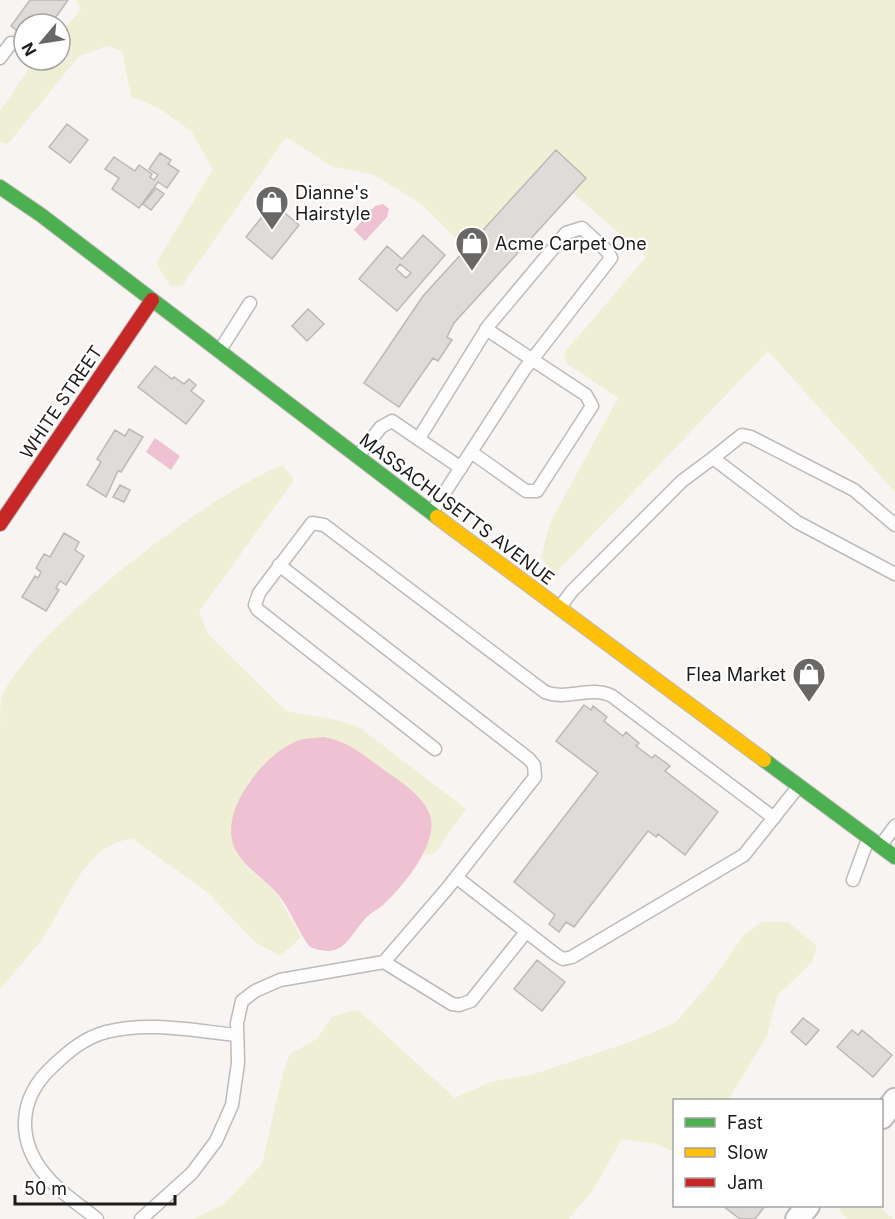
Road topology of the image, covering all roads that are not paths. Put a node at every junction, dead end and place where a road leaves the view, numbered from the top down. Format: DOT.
graph roads {
  1 [pos="11,43"];
  2 [pos="0,58"];
  3 [pos="0,187"];
  4 [pos="152,300"];
  5 [pos="250,303"];
  6 [pos="486,329"];
  7 [pos="219,351"];
  8 [pos="532,360"];
  9 [pos="419,438"];
  10 [pos="471,452"];
  11 [pos="357,457"];
  12 [pos="713,458"];
  13 [pos="461,468"];
  14 [pos="431,513"];
  15 [pos="0,524"];
  16 [pos="895,525"];
  17 [pos="279,565"];
  18 [pos="895,574"];
  19 [pos="559,608"];
  20 [pos="435,749"];
  21 [pos="799,786"];
  22 [pos="774,818"];
  23 [pos="895,826"];
  24 [pos="874,842"];
  25 [pos="895,857"];
  26 [pos="456,877"];
  27 [pos="853,880"];
  28 [pos="526,932"];
  29 [pos="384,962"];
  30 [pos="237,1035"];
  31 [pos="895,1100"];
  32 [pos="883,1115"];
  33 [pos="807,1207"];
  34 [pos="97,1219"];
  35 [pos="141,1219"];
  36 [pos="797,1219"];
  1 -- 2 [label="lane"];
  3 -- 4 [label="main road, MASSACHUSETTS AVENUE"];
  4 -- 7 [label="main road, MASSACHUSETTS AVENUE"];
  4 -- 15 [label="main road, WHITE STREET"];
  5 -- 7 [label="lane"];
  6 -- 8 [label="lane"];
  6 -- 8 [label="lane"];
  6 -- 9 [label="lane"];
  7 -- 11 [label="main road, MASSACHUSETTS AVENUE"];
  8 -- 10 [label="lane"];
  8 -- 10 [label="lane"];
  9 -- 11 [label="lane"];
  9 -- 13 [label="lane"];
  10 -- 13 [label="lane"];
  11 -- 14 [label="main road, MASSACHUSETTS AVENUE"];
  12 -- 16 [label="lane"];
  12 -- 18 [label="lane"];
  12 -- 19 [label="lane"];
  13 -- 14 [label="lane"];
  14 -- 19 [label="main road, MASSACHUSETTS AVENUE"];
  17 -- 20 [label="lane"];
  17 -- 22 [label="lane"];
  17 -- 26 [label="lane"];
  19 -- 21 [label="main road, MASSACHUSETTS AVENUE"];
  21 -- 22 [label="lane"];
  21 -- 24 [label="main road, MASSACHUSETTS AVENUE"];
  22 -- 28 [label="lane"];
  23 -- 24 [label="lane"];
  24 -- 25 [label="main road, MASSACHUSETTS AVENUE"];
  24 -- 27 [label="lane"];
  26 -- 28 [label="lane"];
  26 -- 29 [label="lane"];
  28 -- 29 [label="lane"];
  29 -- 30 [label="lane"];
  30 -- 34 [label="lane"];
  30 -- 35 [label="lane"];
  31 -- 32 [label="street"];
  33 -- 36 [label="street"];
}
